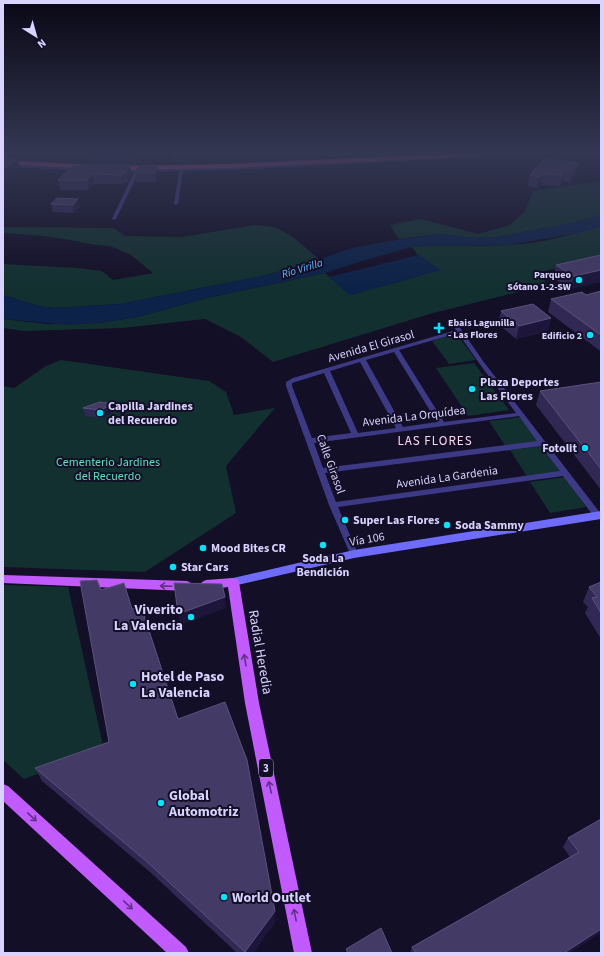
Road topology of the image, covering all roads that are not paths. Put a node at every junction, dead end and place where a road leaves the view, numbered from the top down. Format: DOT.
graph roads {
  1 [pos="124,199"];
  2 [pos="177,199"];
  3 [pos="176,204"];
  4 [pos="114,219"];
  5 [pos="452,320"];
  6 [pos="459,331"];
  7 [pos="396,350"];
  8 [pos="362,360"];
  9 [pos="326,370"];
  10 [pos="289,382"];
  11 [pos="521,414"];
  12 [pos="442,424"];
  13 [pos="400,429"];
  14 [pos="354,435"];
  15 [pos="310,441"];
  16 [pos="543,443"];
  17 [pos="321,471"];
  18 [pos="565,473"];
  19 [pos="333,505"];
  20 [pos="600,516"];
  21 [pos="354,554"];
  22 [pos="3,579"];
  23 [pos="64,582"];
  24 [pos="233,582"];
  25 [pos="3,583"];
  26 [pos="3,791"];
  27 [pos="180,953"];
  28 [pos="303,953"];
  1 -- 4 [label="street"];
  2 -- 3 [label="street"];
  5 -- 6 [label="street"];
  6 -- 7 [label="street, Avenida El Girasol"];
  6 -- 11 [label="street"];
  7 -- 8 [label="street, Avenida El Girasol"];
  7 -- 12 [label="street"];
  8 -- 9 [label="street, Avenida El Girasol"];
  8 -- 13 [label="street"];
  9 -- 10 [label="street, Avenida El Girasol"];
  9 -- 14 [label="street"];
  10 -- 15 [label="street, Calle Girasol"];
  11 -- 12 [label="street, Avenida La Orquídea"];
  11 -- 16 [label="street"];
  12 -- 13 [label="street, Avenida La Orquídea"];
  13 -- 14 [label="street, Avenida La Orquídea"];
  14 -- 15 [label="street, Avenida La Orquídea"];
  15 -- 17 [label="street, Calle Girasol"];
  16 -- 17 [label="street"];
  16 -- 18 [label="street"];
  17 -- 19 [label="street, Calle Girasol"];
  18 -- 19 [label="street, Avenida La Gardenia"];
  18 -- 20 [label="street"];
  19 -- 21 [label="street, Calle Girasol"];
  20 -- 21 [label="main road, Vía 106"];
  21 -- 24 [label="main road, Vía 106"];
  22 -- 23 [label="main road"];
  24 -- 23 [label="main road, one-way"];
  23 -- 25 [label="main road"];
  28 -- 24 [label="main road, Radial Heredia / 3, one-way"];
  26 -- 27 [label="main road, one-way"];
}
